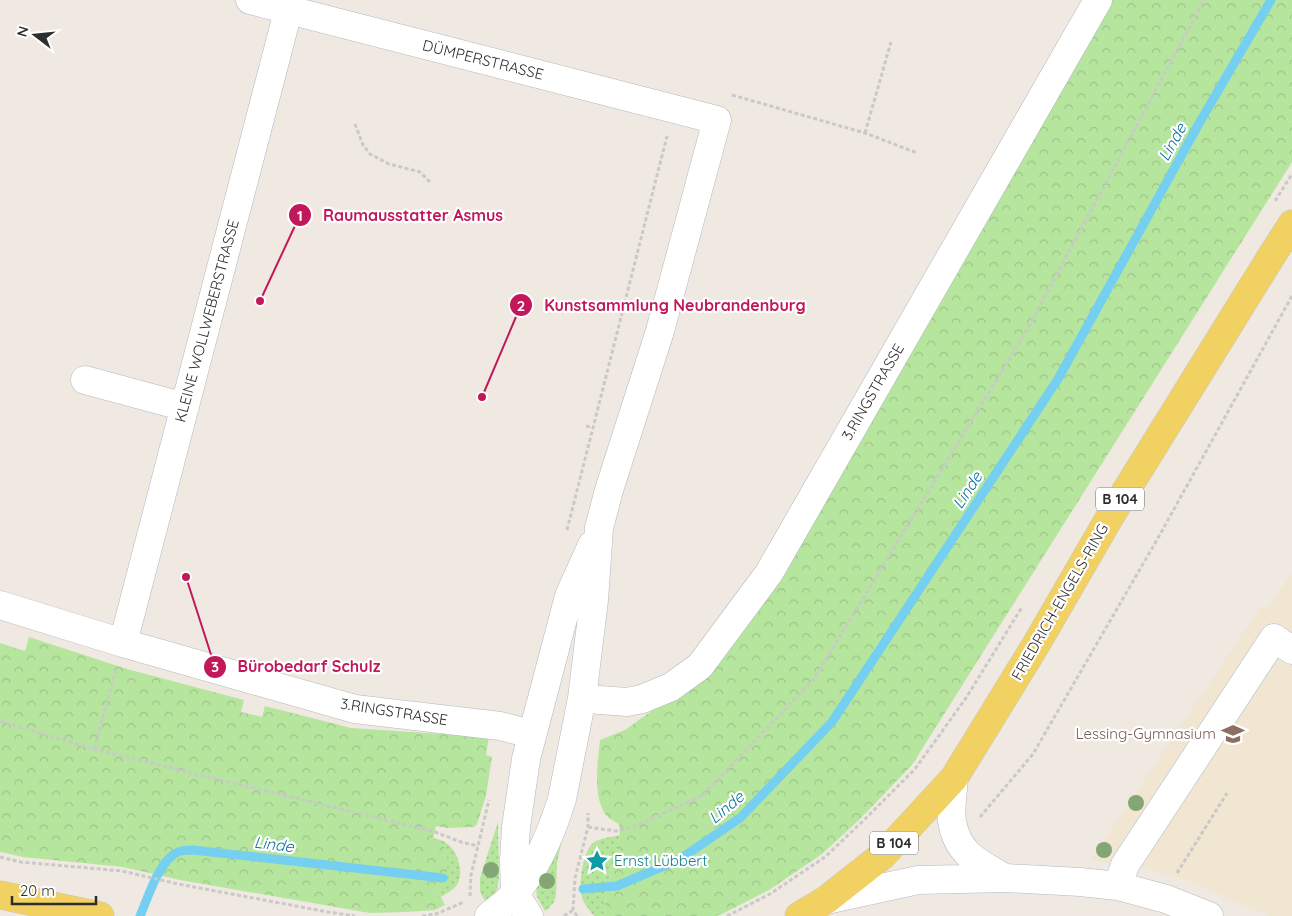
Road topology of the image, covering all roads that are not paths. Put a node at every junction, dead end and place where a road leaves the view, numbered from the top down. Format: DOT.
graph roads {
  1 [pos="250,0"];
  2 [pos="1098,0"];
  3 [pos="290,5"];
  4 [pos="1281,216"];
  5 [pos="85,380"];
  6 [pos="185,407"];
  7 [pos="599,528"];
  8 [pos="0,605"];
  9 [pos="123,643"];
  10 [pos="1292,650"];
  11 [pos="582,698"];
  12 [pos="532,734"];
  13 [pos="954,778"];
  14 [pos="1005,878"];
  15 [pos="1118,886"];
  16 [pos="0,895"];
  17 [pos="826,900"];
  18 [pos="522,905"];
  19 [pos="91,915"];
  20 [pos="489,916"];
  21 [pos="799,916"];
  22 [pos="1209,916"];
  1 -- 3 [label="street, DÜMPERSTRASSE"];
  2 -- 11 [label="street, 3.RINGSTRASSE"];
  3 -- 6 [label="street, KLEINE WOLLWEBERSTRASSE"];
  3 -- 7 [label="street, DÜMPERSTRASSE"];
  4 -- 13 [label="main road, FRIEDRICH-ENGELS-RING / B 104"];
  5 -- 6 [label="street"];
  6 -- 9 [label="street, KLEINE WOLLWEBERSTRASSE"];
  7 -- 11 [label="street"];
  7 -- 12 [label="street"];
  8 -- 9 [label="street, 3.RINGSTRASSE"];
  9 -- 12 [label="street, 3.RINGSTRASSE"];
  10 -- 15 [label="street"];
  11 -- 18 [label="street"];
  12 -- 18 [label="street"];
  13 -- 14 [label="street"];
  13 -- 17 [label="main road, FRIEDRICH-ENGELS-RING / B 104"];
  14 -- 15 [label="street"];
  14 -- 17 [label="street"];
  15 -- 22 [label="street"];
  16 -- 19 [label="main road"];
  17 -- 21 [label="main road, FRIEDRICH-ENGELS-RING / B 104"];
  18 -- 20 [label="street"];
}
